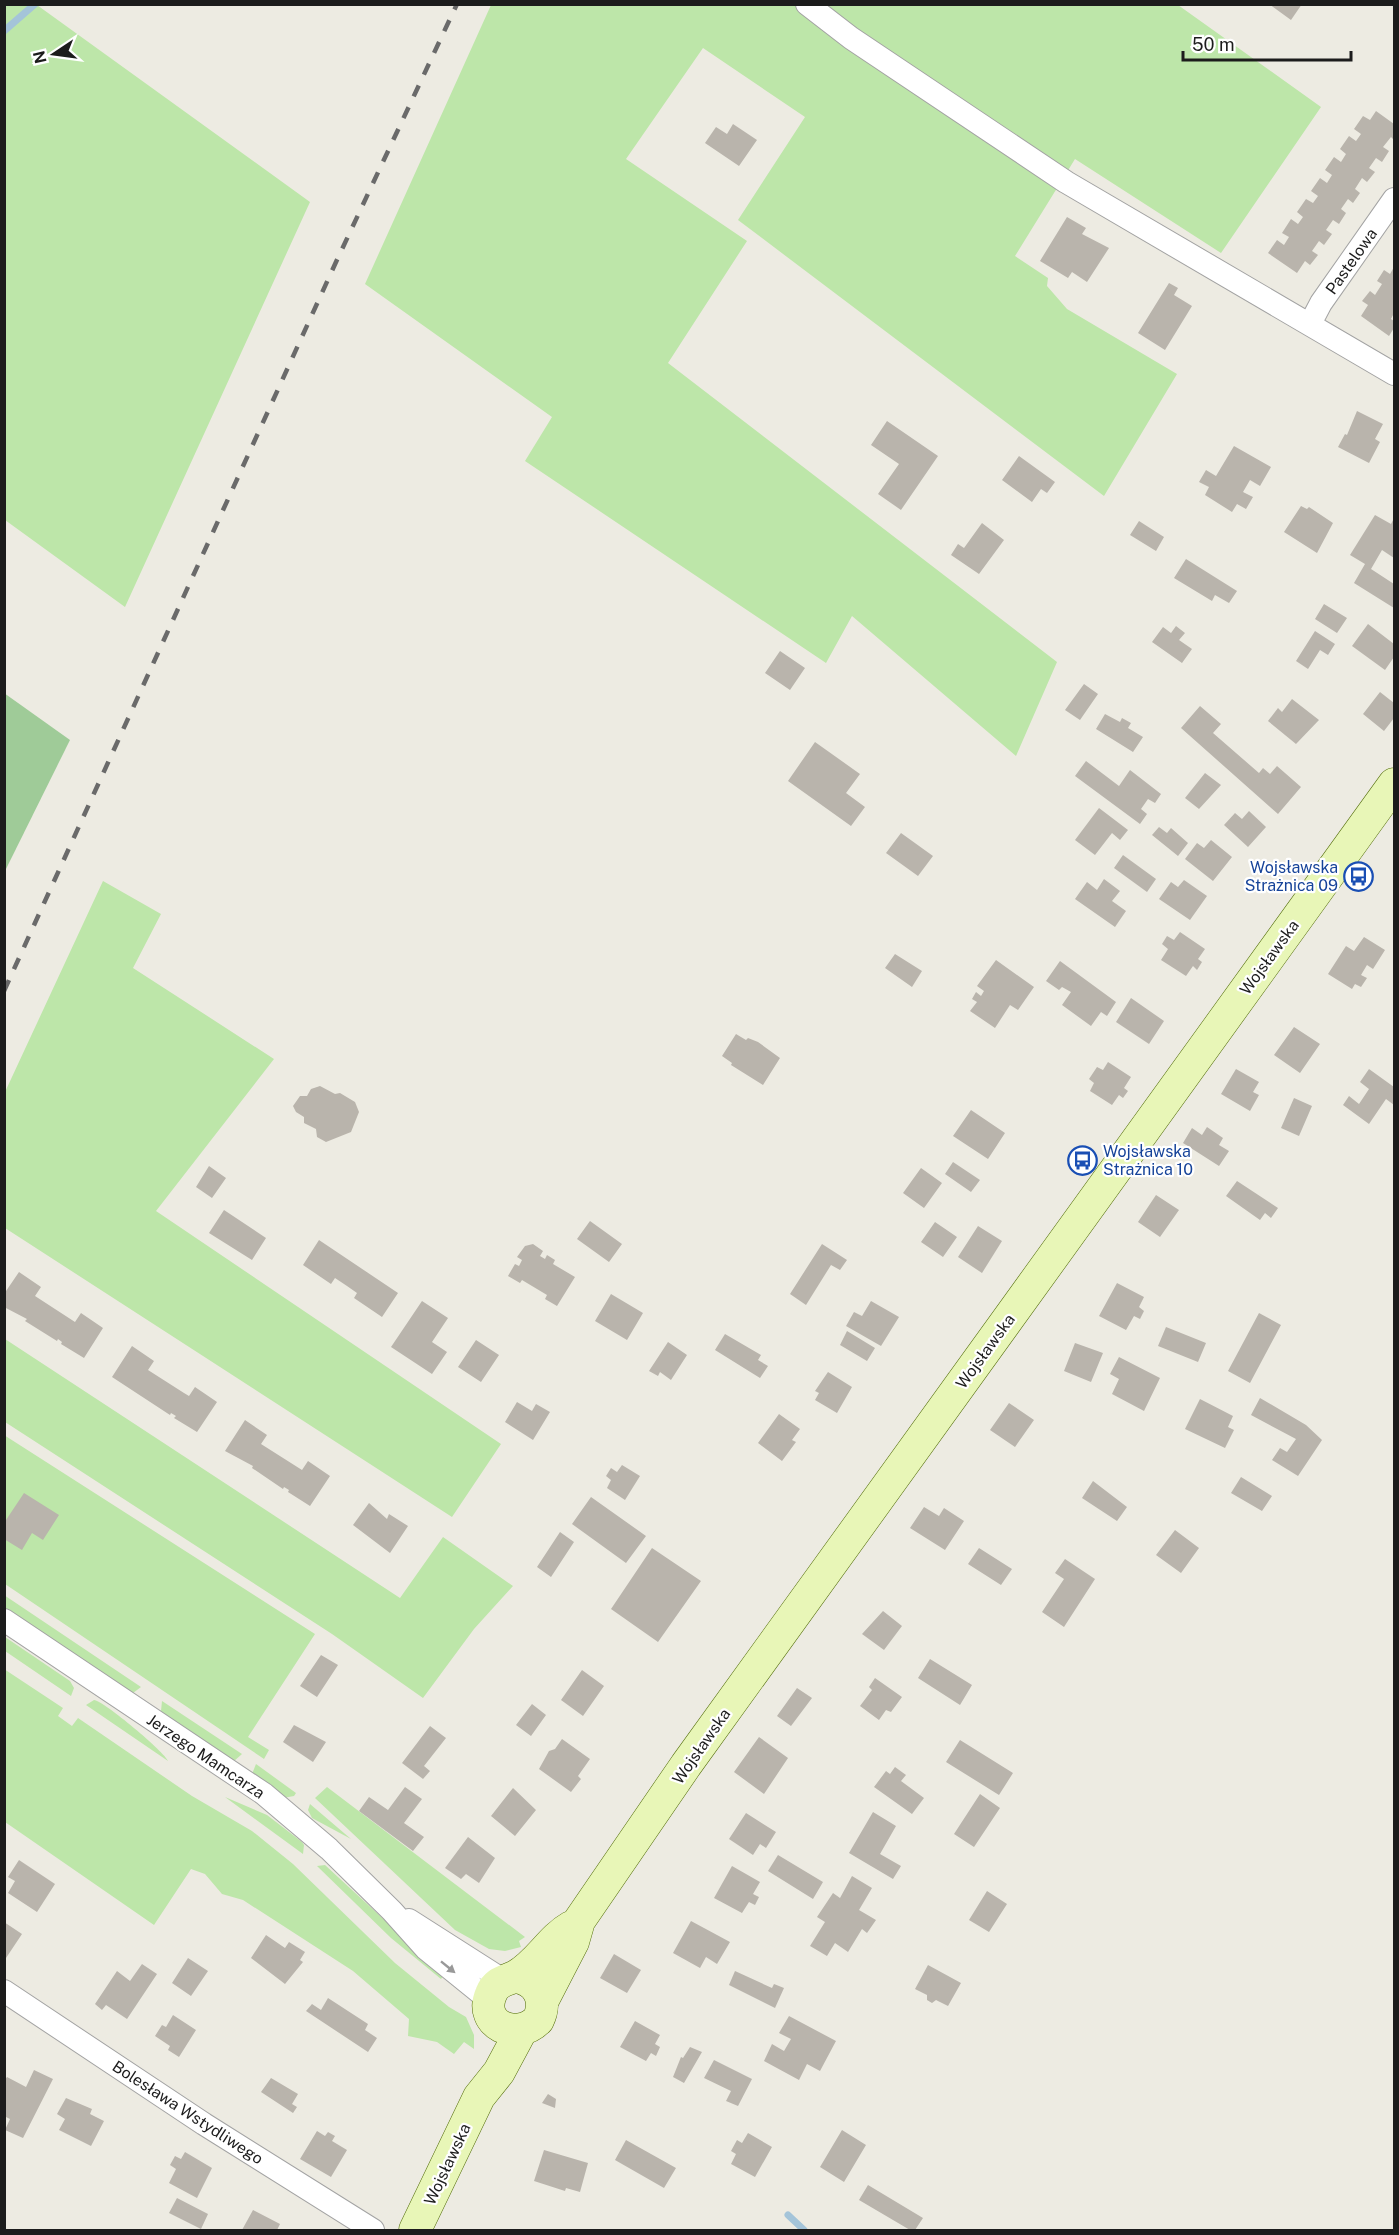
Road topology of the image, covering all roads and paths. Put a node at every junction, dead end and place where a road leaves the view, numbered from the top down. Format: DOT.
graph roads {
  1 [pos="807,4"];
  2 [pos="1395,199"];
  3 [pos="1310,324"];
  4 [pos="1395,374"];
  5 [pos="1395,784"];
  6 [pos="4,1620"];
  7 [pos="579,1922"];
  8 [pos="4,1991"];
  9 [pos="505,2002"];
  10 [pos="373,2230"];
  11 [pos="415,2230"];
  1 -- 3 [label="street"];
  2 -- 3 [label="street, Pastelowa"];
  3 -- 4 [label="street"];
  5 -- 7 [label="street, Wojsławska"];
  6 -- 9 [label="street, Jerzego Mamcarza"];
  7 -- 9 [label="street, Wojsławska"];
  7 -- 9 [label="street, Wojsławska"];
  8 -- 10 [label="street, Bolesława Wstydliwego"];
  9 -- 11 [label="street, Wojsławska"];
}
